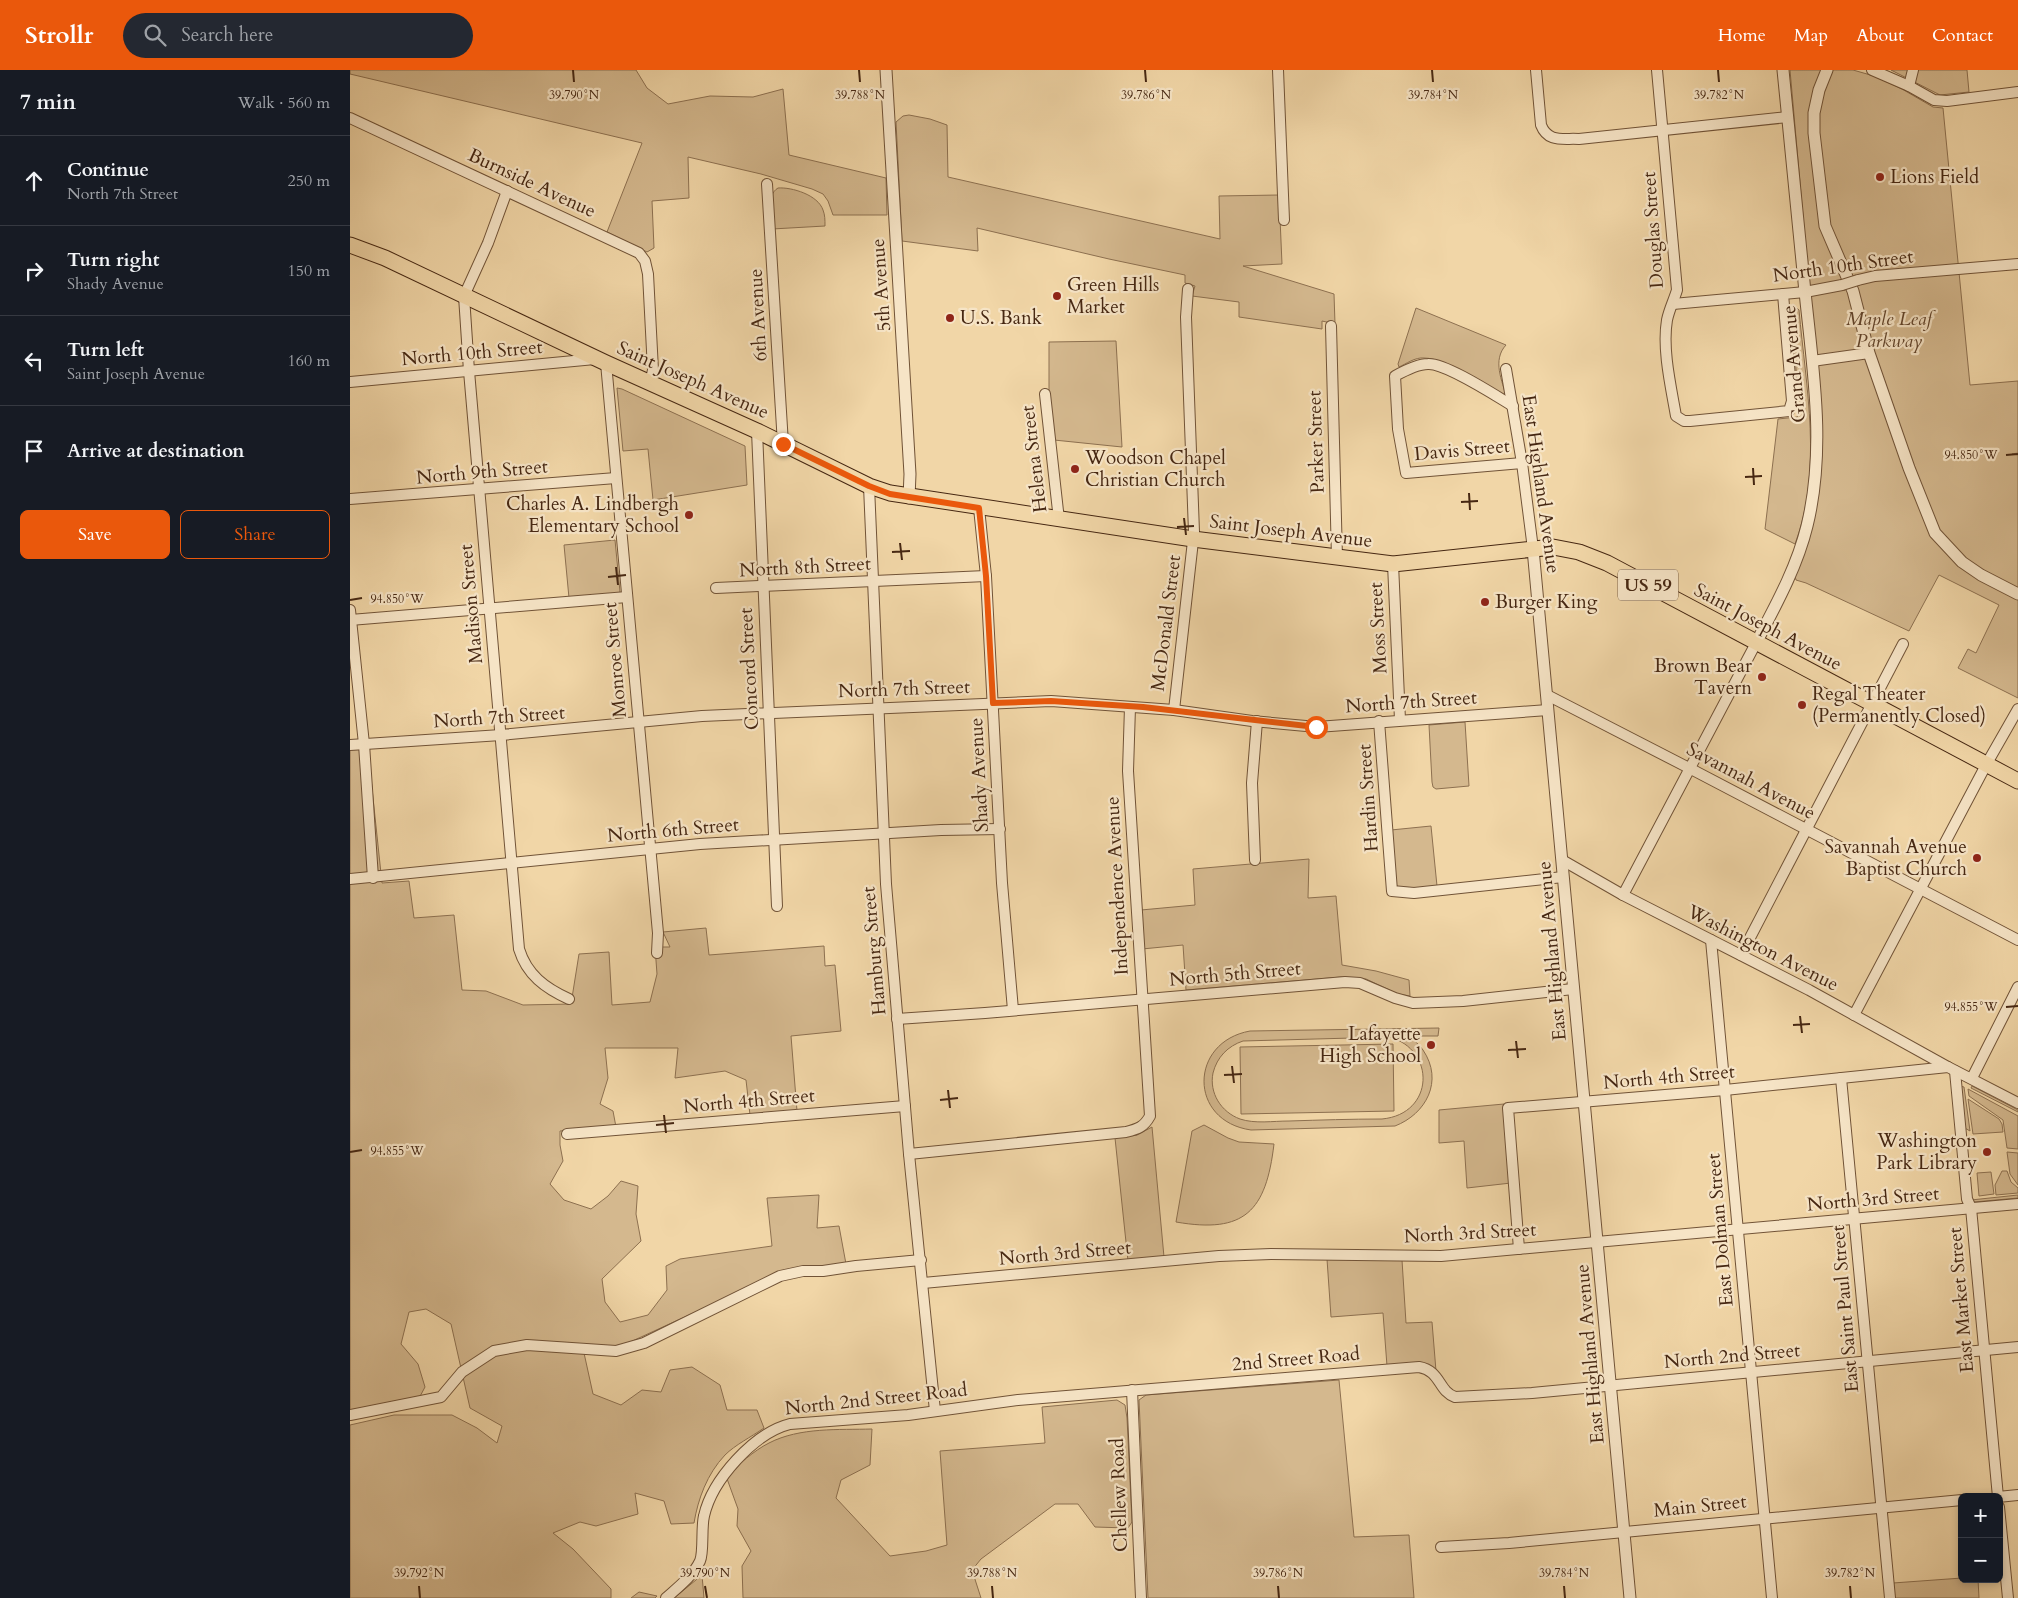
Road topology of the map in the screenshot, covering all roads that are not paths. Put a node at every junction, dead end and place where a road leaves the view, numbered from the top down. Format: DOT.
graph roads {
  1 [pos="886,70"];
  2 [pos="1278,70"];
  3 [pos="1536,70"];
  4 [pos="1657,70"];
  5 [pos="1783,70"];
  6 [pos="1827,70"];
  7 [pos="1872,70"];
  8 [pos="1914,70"];
  9 [pos="1909,86"];
  10 [pos="2018,92"];
  11 [pos="1788,117"];
  12 [pos="350,118"];
  13 [pos="1663,130"];
  14 [pos="767,184"];
  15 [pos="507,191"];
  16 [pos="1284,220"];
  17 [pos="350,244"];
  18 [pos="2018,264"];
  19 [pos="1188,289"];
  20 [pos="1805,292"];
  21 [pos="1783,294"];
  22 [pos="464,296"];
  23 [pos="1674,304"];
  24 [pos="1331,326"];
  25 [pos="1869,353"];
  26 [pos="1812,360"];
  27 [pos="602,361"];
  28 [pos="1506,368"];
  29 [pos="469,371"];
  30 [pos="350,382"];
  31 [pos="650,383"];
  32 [pos="1044,394"];
  33 [pos="1513,406"];
  34 [pos="757,431"];
  35 [pos="783,444"];
  36 [pos="1522,463"];
  37 [pos="616,478"];
  38 [pos="869,486"];
  39 [pos="478,490"];
  40 [pos="909,498"];
  41 [pos="350,499"];
  42 [pos="979,508"];
  43 [pos="1059,520"];
  44 [pos="1193,539"];
  45 [pos="1533,549"];
  46 [pos="1337,558"];
  47 [pos="1393,564"];
  48 [pos="986,576"];
  49 [pos="873,581"];
  50 [pos="762,586"];
  51 [pos="716,588"];
  52 [pos="2018,594"];
  53 [pos="627,597"];
  54 [pos="489,608"];
  55 [pos="350,617"];
  56 [pos="1756,643"];
  57 [pos="1903,644"];
  58 [pos="1547,695"];
  59 [pos="993,703"];
  60 [pos="1871,704"];
  61 [pos="1130,707"];
  62 [pos="879,708"];
  63 [pos="2018,709"];
  64 [pos="1174,710"];
  65 [pos="1548,710"];
  66 [pos="768,712"];
  67 [pos="1400,720"];
  68 [pos="1257,721"];
  69 [pos="1380,721"];
  70 [pos="639,722"];
  71 [pos="501,735"];
  72 [pos="364,744"];
  73 [pos="350,745"];
  74 [pos="1986,765"];
  75 [pos="1691,768"];
  76 [pos="2018,782"];
  77 [pos="1000,829"];
  78 [pos="1806,830"];
  79 [pos="884,834"];
  80 [pos="775,840"];
  81 [pos="650,849"];
  82 [pos="1255,860"];
  83 [pos="1562,860"];
  84 [pos="512,862"];
  85 [pos="1563,877"];
  86 [pos="373,878"];
  87 [pos="350,879"];
  88 [pos="1921,890"];
  89 [pos="1623,895"];
  90 [pos="777,906"];
  91 [pos="1711,940"];
  92 [pos="2018,940"];
  93 [pos="657,953"];
  94 [pos="1741,955"];
  95 [pos="2018,987"];
  96 [pos="1573,989"];
  97 [pos="569,999"];
  98 [pos="1141,999"];
  99 [pos="1013,1010"];
  100 [pos="1854,1015"];
  101 [pos="897,1019"];
  102 [pos="1951,1069"];
  103 [pos="1841,1078"];
  104 [pos="1972,1078"];
  105 [pos="1725,1090"];
  106 [pos="1584,1102"];
  107 [pos="2018,1103"];
  108 [pos="905,1106"];
  109 [pos="567,1134"];
  110 [pos="909,1154"];
  111 [pos="2018,1204"];
  112 [pos="1970,1208"];
  113 [pos="1855,1219"];
  114 [pos="1738,1230"];
  115 [pos="1597,1242"];
  116 [pos="1519,1249"];
  117 [pos="920,1260"];
  118 [pos="923,1283"];
  119 [pos="2018,1347"];
  120 [pos="1983,1350"];
  121 [pos="1868,1360"];
  122 [pos="1751,1372"];
  123 [pos="1611,1385"];
  124 [pos="1132,1390"];
  125 [pos="1449,1395"];
  126 [pos="935,1411"];
  127 [pos="350,1416"];
  128 [pos="1998,1493"];
  129 [pos="2018,1495"];
  130 [pos="2003,1496"];
  131 [pos="1958,1500"];
  132 [pos="1881,1507"];
  133 [pos="1764,1518"];
  134 [pos="1624,1531"];
  135 [pos="2002,1538"];
  136 [pos="1441,1548"];
  137 [pos="666,1598"];
  138 [pos="1141,1598"];
  139 [pos="1630,1598"];
  140 [pos="1772,1598"];
  141 [pos="1890,1598"];
  142 [pos="2008,1598"];
  1 -- 40 [label="street, 5th Avenue"];
  2 -- 16 [label="street"];
  3 -- 13 [label="street"];
  4 -- 13 [label="street, Douglas Street"];
  5 -- 11 [label="street, Grand Avenue"];
  6 -- 25 [label="street"];
  7 -- 9 [label="street"];
  8 -- 9 [label="street"];
  9 -- 10 [label="street"];
  11 -- 13 [label="street"];
  11 -- 20 [label="street, Grand Avenue"];
  12 -- 15 [label="street, Burnside Avenue"];
  13 -- 23 [label="street, Douglas Street"];
  14 -- 35 [label="street, 6th Avenue"];
  15 -- 22 [label="street, Madison Street"];
  15 -- 31 [label="street, Burnside Avenue"];
  17 -- 22 [label="main road, Saint Joseph Avenue / US 59"];
  18 -- 20 [label="street, North 10th Street, bridge"];
  19 -- 44 [label="street, McDonald Street"];
  20 -- 21 [label="street, North 10th Street"];
  20 -- 26 [label="street, Grand Avenue"];
  21 -- 23 [label="street, North 10th Street"];
  21 -- 23 [label="street, Douglas Street"];
  22 -- 27 [label="main road, Saint Joseph Avenue / US 59"];
  22 -- 29 [label="street, Madison Street"];
  24 -- 46 [label="street, Parker Street"];
  25 -- 26 [label="street"];
  25 -- 52 [label="street"];
  26 -- 56 [label="street, Grand Avenue"];
  27 -- 29 [label="street, North 10th Street"];
  27 -- 31 [label="main road, Saint Joseph Avenue / US 59"];
  27 -- 37 [label="street, Monroe Street"];
  28 -- 33 [label="street, East Highland Avenue"];
  29 -- 30 [label="street, North 10th Street"];
  29 -- 39 [label="street, Madison Street"];
  31 -- 34 [label="main road, Saint Joseph Avenue / US 59"];
  32 -- 43 [label="street, Helena Street"];
  33 -- 36 [label="street, East Highland Avenue"];
  33 -- 36 [label="street, Davis Street"];
  34 -- 35 [label="main road, Saint Joseph Avenue / US 59"];
  34 -- 50 [label="street, Concord Street"];
  35 -- 38 [label="main road, Saint Joseph Avenue / US 59"];
  36 -- 45 [label="street, East Highland Avenue"];
  37 -- 39 [label="street, North 9th Street"];
  37 -- 53 [label="street, Monroe Street"];
  38 -- 40 [label="main road, Saint Joseph Avenue / US 59"];
  38 -- 49 [label="street, Hamburg Street"];
  39 -- 41 [label="street, North 9th Street"];
  39 -- 54 [label="street, Madison Street"];
  40 -- 42 [label="main road, Saint Joseph Avenue / US 59"];
  42 -- 43 [label="main road, Saint Joseph Avenue / US 59"];
  42 -- 48 [label="street, Shady Avenue"];
  43 -- 44 [label="main road, Saint Joseph Avenue / US 59"];
  44 -- 46 [label="main road, Saint Joseph Avenue / US 59"];
  44 -- 64 [label="street, McDonald Street"];
  45 -- 47 [label="main road, Saint Joseph Avenue / US 59"];
  45 -- 56 [label="main road, Saint Joseph Avenue / US 59"];
  45 -- 58 [label="street, East Highland Avenue"];
  46 -- 47 [label="main road, Saint Joseph Avenue / US 59"];
  47 -- 67 [label="street, Moss Street"];
  48 -- 49 [label="street, North 8th Street"];
  48 -- 59 [label="street, Shady Avenue"];
  49 -- 50 [label="street, North 8th Street"];
  49 -- 62 [label="street, Hamburg Street"];
  50 -- 51 [label="street, North 8th Street"];
  50 -- 66 [label="street, Concord Street"];
  53 -- 54 [label="street"];
  53 -- 70 [label="street, Monroe Street"];
  54 -- 55 [label="street"];
  54 -- 71 [label="street, Madison Street"];
  55 -- 72 [label="street"];
  56 -- 60 [label="main road, Saint Joseph Avenue / US 59"];
  56 -- 75 [label="street"];
  57 -- 60 [label="street"];
  58 -- 65 [label="street, East Highland Avenue"];
  58 -- 75 [label="street, Savannah Avenue"];
  59 -- 61 [label="street, North 7th Street"];
  59 -- 62 [label="street, North 7th Street"];
  59 -- 77 [label="street, Shady Avenue"];
  60 -- 74 [label="main road, Saint Joseph Avenue / US 59"];
  60 -- 78 [label="street"];
  61 -- 64 [label="street, North 7th Street"];
  61 -- 98 [label="street, Independence Avenue"];
  62 -- 66 [label="street, North 7th Street"];
  62 -- 79 [label="street, Hamburg Street"];
  63 -- 74 [label="street"];
  64 -- 68 [label="street, North 7th Street"];
  65 -- 67 [label="street, North 7th Street"];
  65 -- 83 [label="street, East Highland Avenue"];
  66 -- 70 [label="street, North 7th Street"];
  66 -- 80 [label="street, Concord Street"];
  67 -- 69 [label="street, North 7th Street"];
  68 -- 69 [label="street, North 7th Street"];
  68 -- 82 [label="street"];
  69 -- 85 [label="street, Hardin Street"];
  70 -- 71 [label="street, North 7th Street"];
  70 -- 81 [label="street, Monroe Street"];
  71 -- 72 [label="street, North 7th Street"];
  71 -- 84 [label="street, Madison Street"];
  72 -- 73 [label="street, North 7th Street"];
  72 -- 86 [label="street"];
  74 -- 76 [label="main road, Saint Joseph Avenue / US 59"];
  74 -- 88 [label="street"];
  75 -- 78 [label="street, Savannah Avenue"];
  75 -- 89 [label="street"];
  77 -- 79 [label="street, North 6th Street"];
  77 -- 99 [label="street, Shady Avenue"];
  78 -- 88 [label="street, Savannah Avenue"];
  78 -- 94 [label="street"];
  79 -- 80 [label="street, North 6th Street"];
  79 -- 101 [label="street, Hamburg Street"];
  80 -- 81 [label="street, North 6th Street"];
  80 -- 90 [label="street, Concord Street"];
  81 -- 84 [label="street, North 6th Street"];
  81 -- 93 [label="street, Monroe Street"];
  83 -- 85 [label="street, East Highland Avenue"];
  83 -- 89 [label="street, Washington Avenue"];
  84 -- 86 [label="street, North 6th Street"];
  84 -- 97 [label="street, Madison Street"];
  85 -- 96 [label="street, East Highland Avenue"];
  86 -- 87 [label="street, North 6th Street"];
  88 -- 92 [label="street, Savannah Avenue"];
  88 -- 100 [label="street"];
  89 -- 91 [label="street, Washington Avenue"];
  91 -- 94 [label="street, Washington Avenue"];
  91 -- 105 [label="street, East Dolman Street"];
  94 -- 100 [label="street, Washington Avenue"];
  95 -- 104 [label="street"];
  96 -- 98 [label="street, North 5th Street"];
  96 -- 106 [label="street, East Highland Avenue"];
  98 -- 99 [label="street, North 5th Street"];
  98 -- 110 [label="street, Independence Avenue"];
  99 -- 101 [label="street, North 5th Street"];
  100 -- 102 [label="street, Washington Avenue"];
  101 -- 108 [label="street, Hamburg Street"];
  102 -- 103 [label="street, North 4th Street"];
  102 -- 104 [label="street, North 4th Street"];
  102 -- 112 [label="street, East Market Street"];
  103 -- 105 [label="street, North 4th Street"];
  103 -- 113 [label="street, East Saint Paul Street"];
  104 -- 107 [label="street"];
  105 -- 106 [label="street, North 4th Street"];
  105 -- 114 [label="street, East Dolman Street"];
  106 -- 115 [label="street, East Highland Avenue"];
  106 -- 116 [label="street, North 4th Street"];
  108 -- 109 [label="street, North 4th Street"];
  108 -- 110 [label="street, Hamburg Street"];
  110 -- 117 [label="street, Hamburg Street"];
  111 -- 112 [label="street, North 3rd Street"];
  112 -- 113 [label="street, North 3rd Street"];
  112 -- 120 [label="street, East Market Street"];
  113 -- 114 [label="street, North 3rd Street"];
  113 -- 121 [label="street, East Saint Paul Street"];
  114 -- 115 [label="street, North 3rd Street"];
  114 -- 122 [label="street, East Dolman Street"];
  115 -- 116 [label="street, North 3rd Street"];
  115 -- 123 [label="street, East Highland Avenue"];
  116 -- 118 [label="street, North 3rd Street"];
  117 -- 118 [label="street, Hamburg Street"];
  117 -- 127 [label="street"];
  118 -- 126 [label="street, Hamburg Street"];
  119 -- 120 [label="street, North 2nd Street"];
  120 -- 121 [label="street, North 2nd Street"];
  120 -- 128 [label="street, East Market Street"];
  121 -- 122 [label="street, North 2nd Street"];
  121 -- 132 [label="street, East Saint Paul Street"];
  122 -- 123 [label="street, North 2nd Street"];
  122 -- 133 [label="street, East Dolman Street"];
  123 -- 125 [label="street, North 2nd Street"];
  123 -- 134 [label="street, East Highland Avenue"];
  124 -- 125 [label="street, 2nd Street Road"];
  124 -- 126 [label="street, North 2nd Street Road"];
  124 -- 138 [label="street, Chellew Road"];
  126 -- 137 [label="street, North 2nd Street Road"];
  129 -- 130 [label="street"];
  131 -- 132 [label="street, Main Street"];
  132 -- 133 [label="street, Main Street"];
  132 -- 141 [label="street, East Saint Paul Street"];
  133 -- 134 [label="street, Main Street"];
  133 -- 140 [label="street, East Dolman Street"];
  134 -- 136 [label="street, Main Street"];
  134 -- 139 [label="street, East Highland Avenue"];
  135 -- 142 [label="street"];
}
